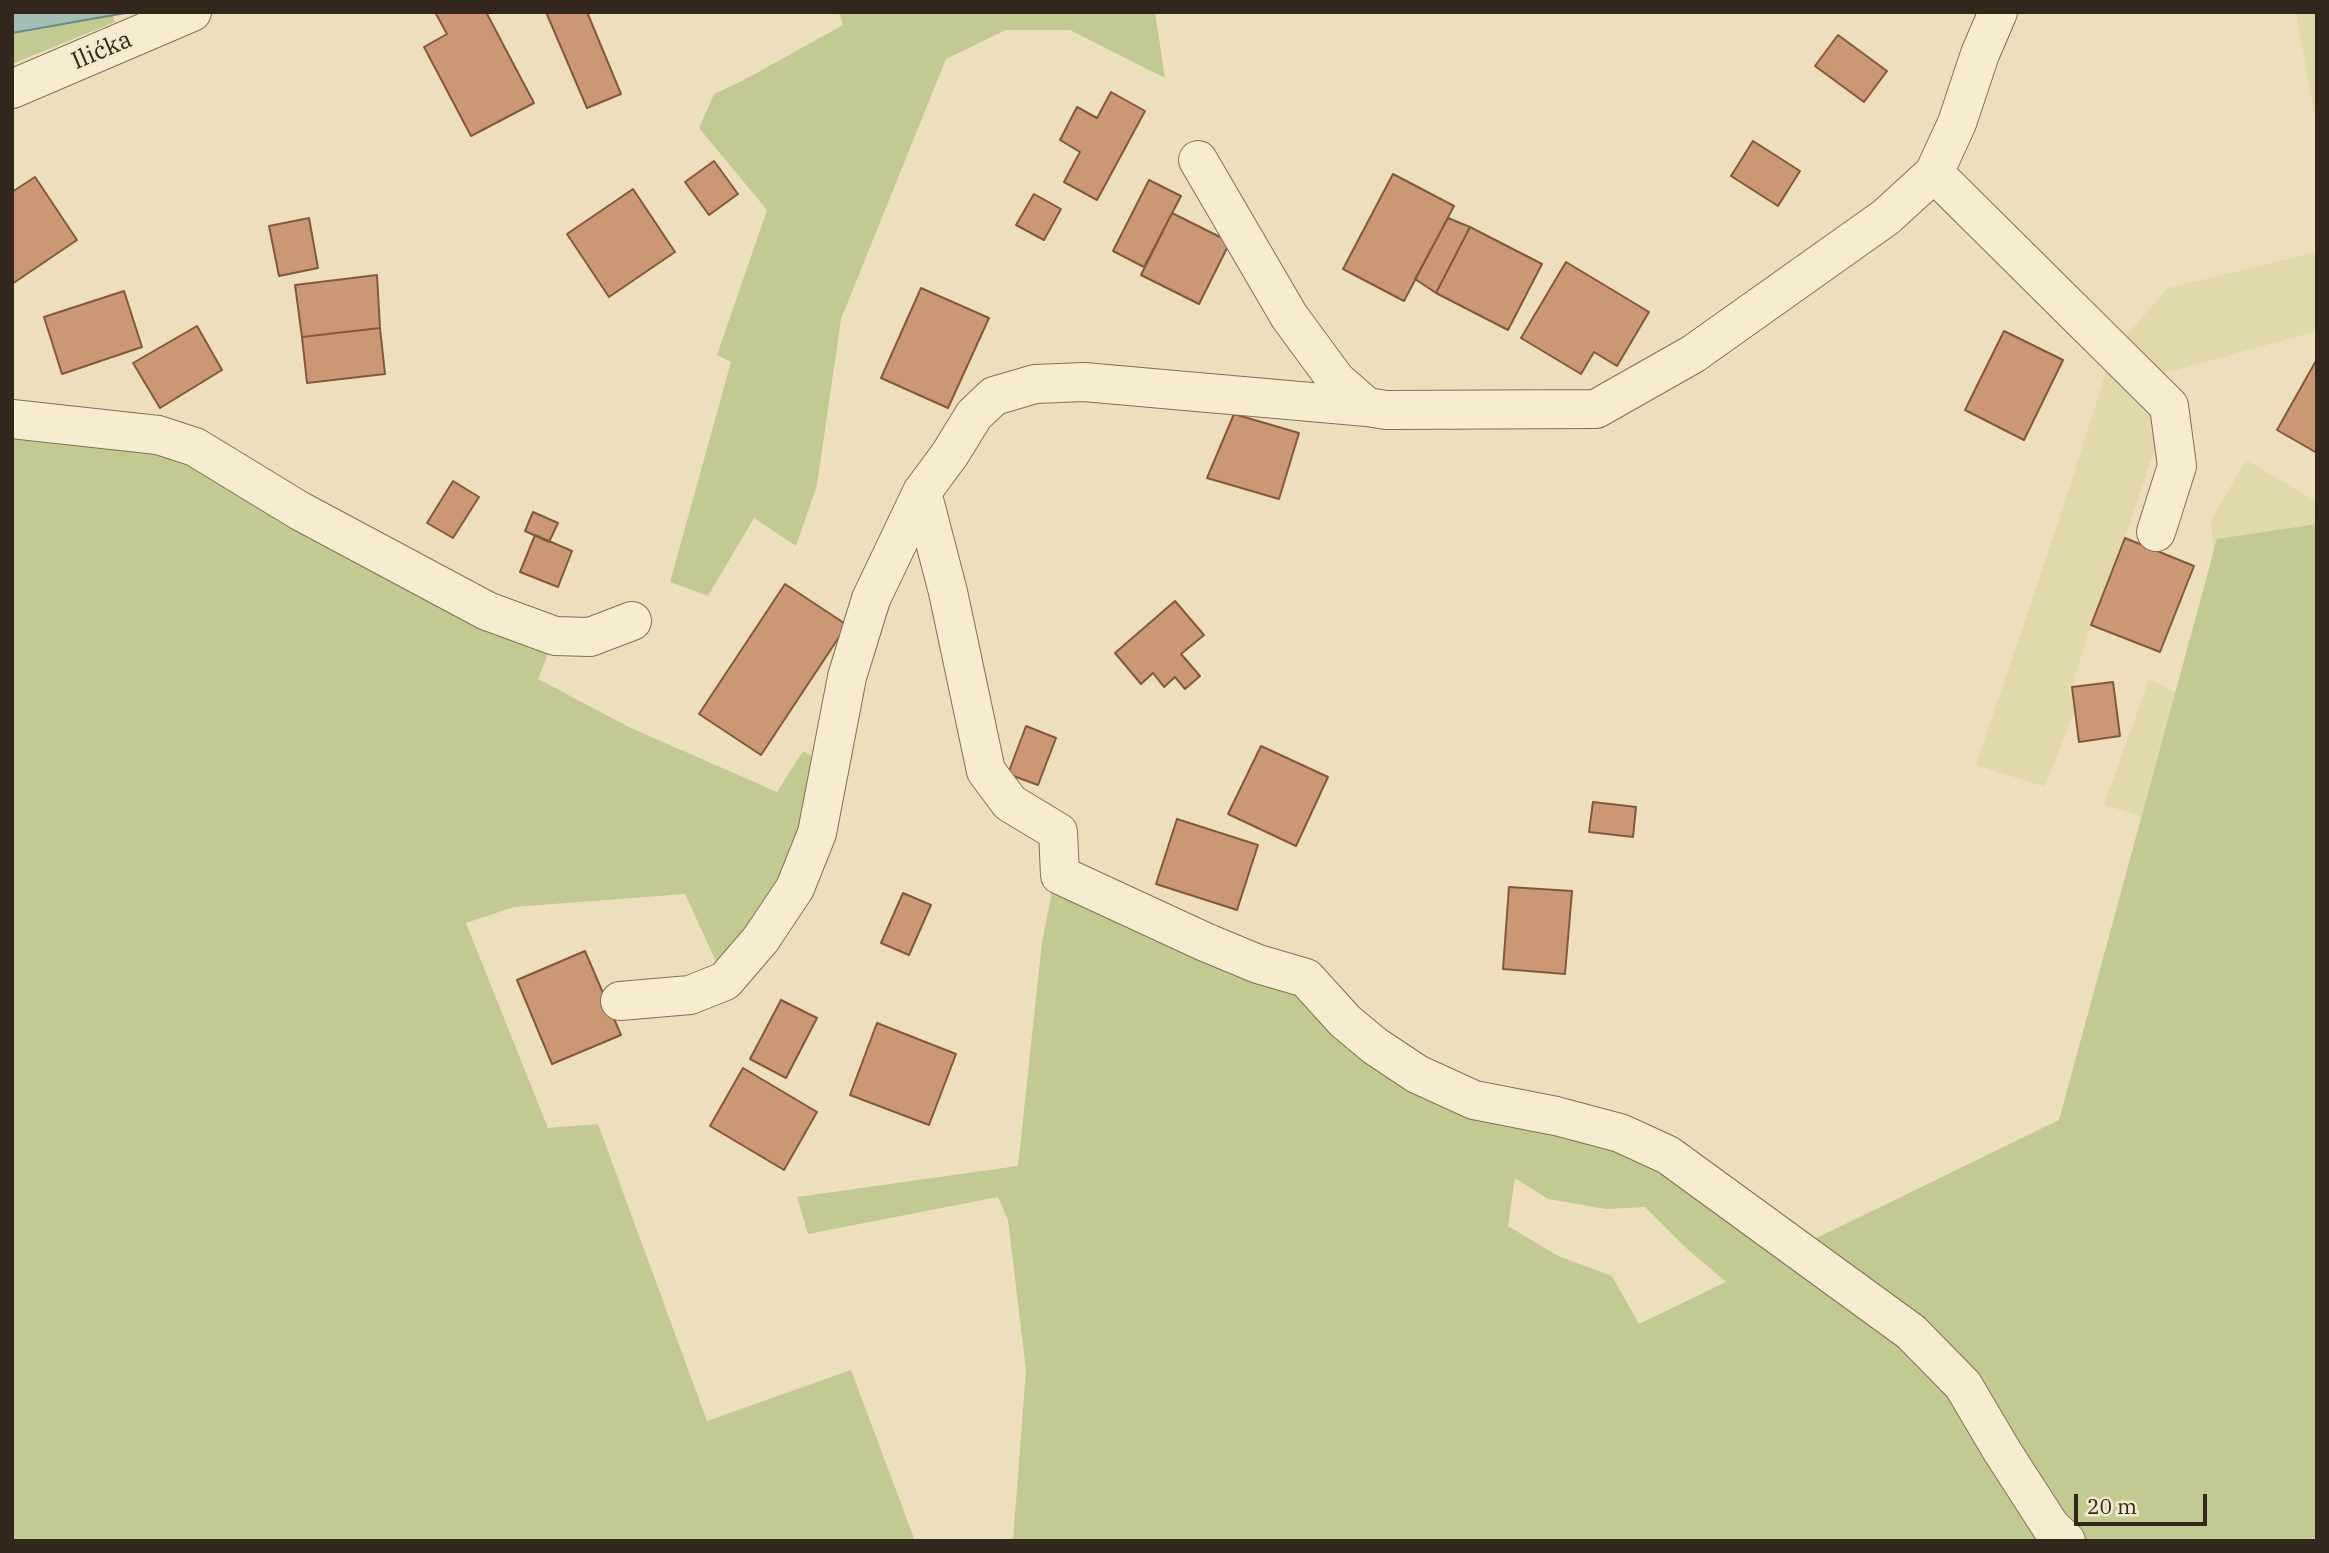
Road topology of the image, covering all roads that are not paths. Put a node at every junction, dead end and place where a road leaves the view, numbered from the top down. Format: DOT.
graph roads {
  1 [pos="192,12"];
  2 [pos="1998,12"];
  3 [pos="12,89"];
  4 [pos="1198,160"];
  5 [pos="1934,173"];
  6 [pos="1367,407"];
  7 [pos="12,419"];
  8 [pos="922,492"];
  9 [pos="2156,532"];
  10 [pos="632,621"];
  11 [pos="620,1001"];
  12 [pos="2066,1541"];
  1 -- 3 [label="street, Ilićka"];
  2 -- 5 [label="street"];
  4 -- 6 [label="street"];
  5 -- 6 [label="street"];
  5 -- 9 [label="street"];
  6 -- 8 [label="street"];
  7 -- 10 [label="street"];
  8 -- 11 [label="street"];
  8 -- 12 [label="street"];
}
